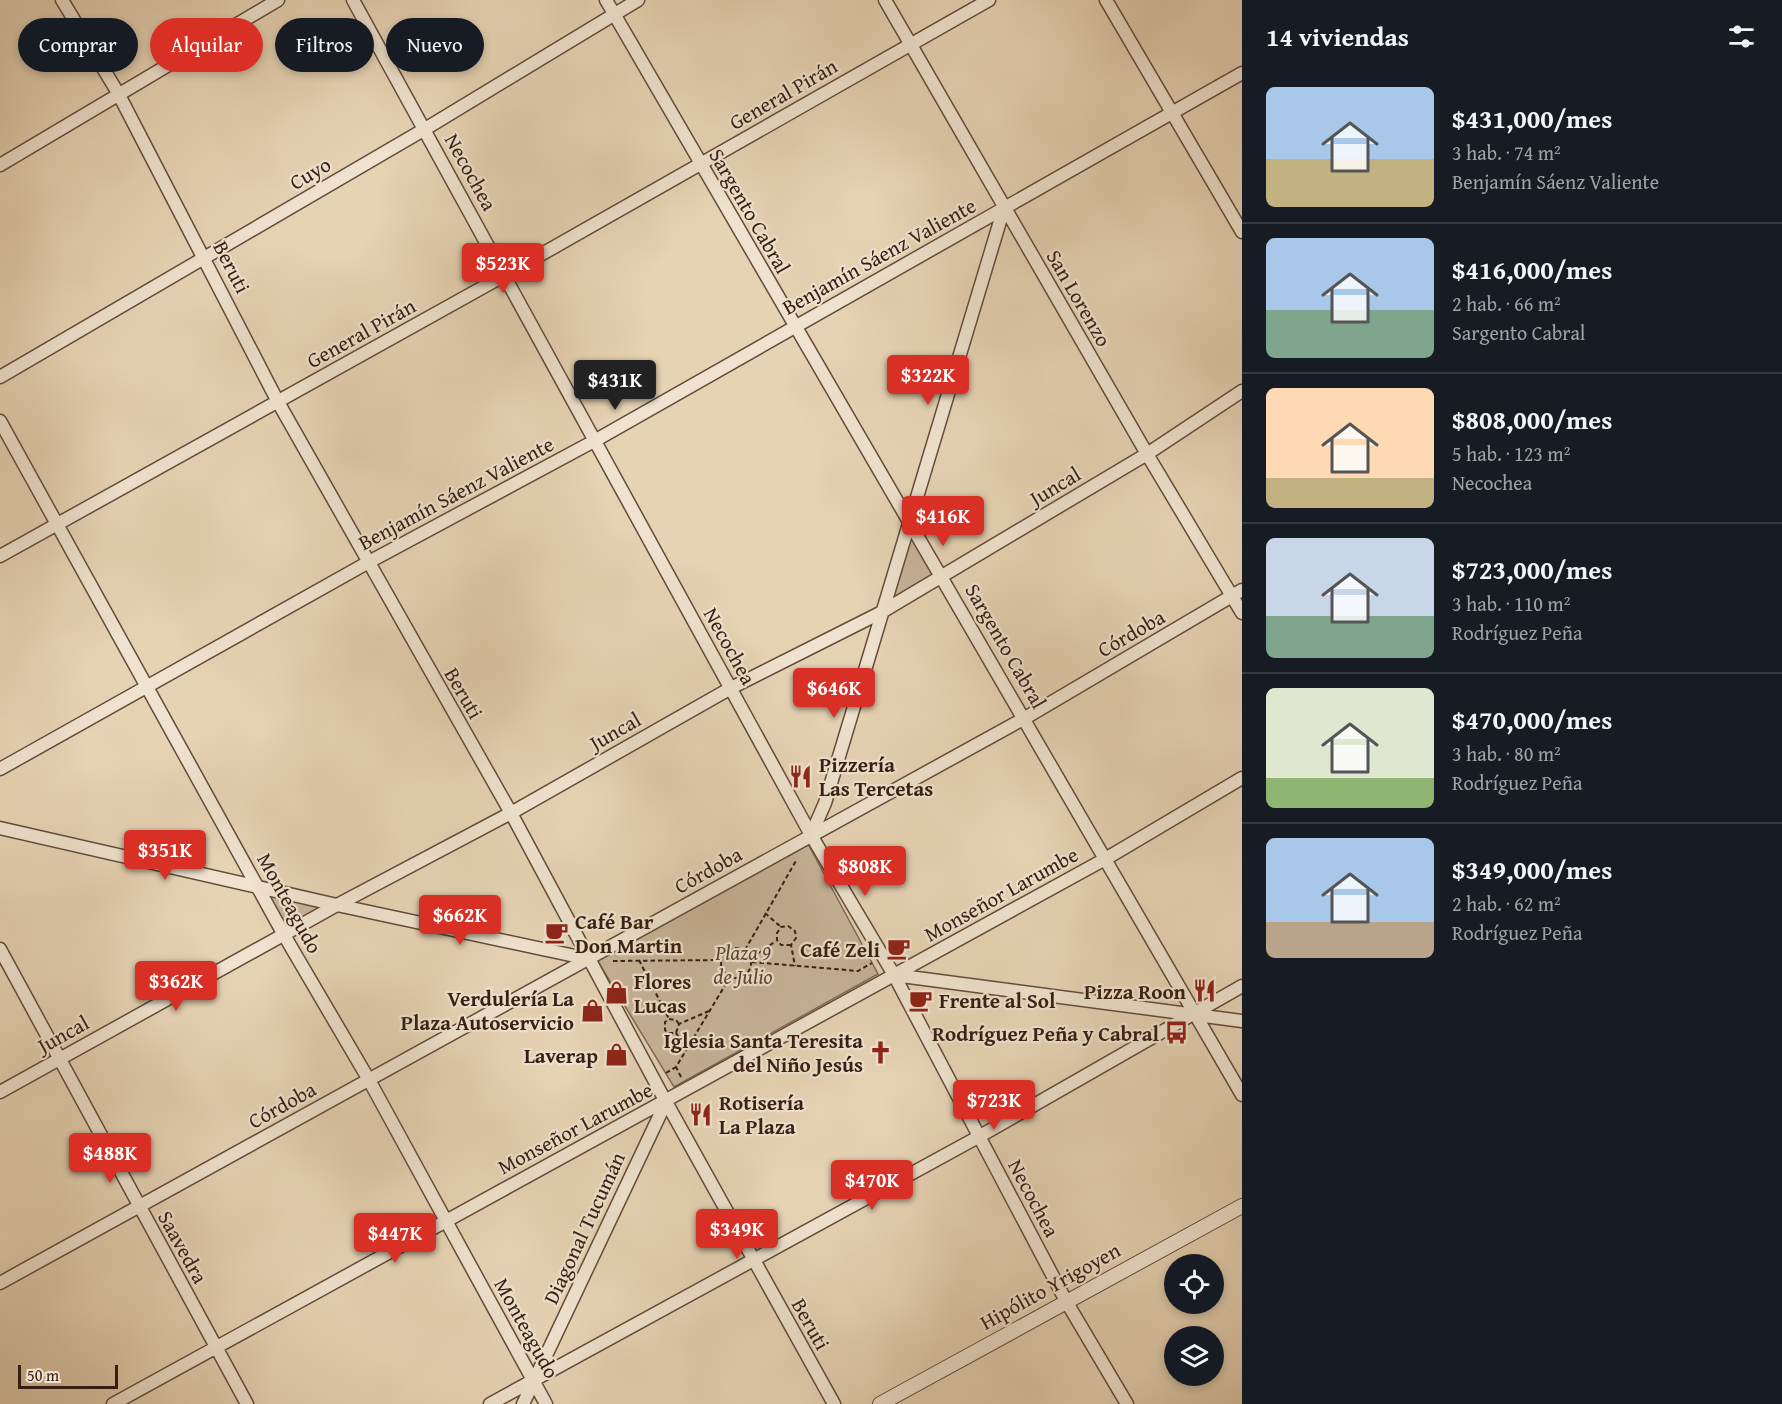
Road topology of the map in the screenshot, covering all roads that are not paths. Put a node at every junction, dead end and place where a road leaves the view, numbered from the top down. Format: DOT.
graph roads {
  1 [pos="62,0"];
  2 [pos="278,0"];
  3 [pos="352,0"];
  4 [pos="606,0"];
  5 [pos="638,0"];
  6 [pos="885,0"];
  7 [pos="989,0"];
  8 [pos="1106,0"];
  9 [pos="615,16"];
  10 [pos="911,44"];
  11 [pos="1242,72"];
  12 [pos="118,93"];
  13 [pos="1173,114"];
  14 [pos="425,129"];
  15 [pos="0,165"];
  16 [pos="700,165"];
  17 [pos="1004,208"];
  18 [pos="1242,232"];
  19 [pos="205,258"];
  20 [pos="505,275"];
  21 [pos="795,326"];
  22 [pos="0,377"];
  23 [pos="1242,391"];
  24 [pos="278,402"];
  25 [pos="0,421"];
  26 [pos="596,440"];
  27 [pos="1147,454"];
  28 [pos="908,521"];
  29 [pos="58,525"];
  30 [pos="0,556"];
  31 [pos="367,563"];
  32 [pos="943,576"];
  33 [pos="1237,593"];
  34 [pos="880,613"];
  35 [pos="1242,613"];
  36 [pos="148,685"];
  37 [pos="731,688"];
  38 [pos="1024,718"];
  39 [pos="0,769"];
  40 [pos="1242,778"];
  41 [pos="511,813"];
  42 [pos="0,828"];
  43 [pos="811,835"];
  44 [pos="1107,858"];
  45 [pos="258,888"];
  46 [pos="337,905"];
  47 [pos="284,935"];
  48 [pos="0,949"];
  49 [pos="591,963"];
  50 [pos="894,975"];
  51 [pos="1242,986"];
  52 [pos="1195,1014"];
  53 [pos="1242,1021"];
  54 [pos="58,1059"];
  55 [pos="369,1080"];
  56 [pos="0,1092"];
  57 [pos="1242,1095"];
  58 [pos="666,1102"];
  59 [pos="980,1136"];
  60 [pos="139,1205"];
  61 [pos="1242,1206"];
  62 [pos="445,1220"];
  63 [pos="753,1259"];
  64 [pos="0,1283"];
  65 [pos="1066,1301"];
  66 [pos="215,1346"];
  67 [pos="534,1380"];
  68 [pos="113,1404"];
  69 [pos="247,1404"];
  70 [pos="490,1404"];
  71 [pos="523,1404"];
  72 [pos="546,1404"];
  73 [pos="834,1404"];
  74 [pos="880,1404"];
  75 [pos="1127,1404"];
  1 -- 12 [label="street, Beruti"];
  2 -- 12 [label="street"];
  3 -- 14 [label="street, Necochea"];
  4 -- 9 [label="street, Sargento Cabral"];
  5 -- 9 [label="street, Cuyo"];
  6 -- 10 [label="street, San Lorenzo"];
  7 -- 10 [label="street, General Pirán"];
  8 -- 13 [label="street"];
  9 -- 14 [label="street, Cuyo"];
  9 -- 16 [label="street, Sargento Cabral"];
  10 -- 16 [label="street, General Pirán"];
  10 -- 17 [label="street, San Lorenzo"];
  11 -- 13 [label="street, Benjamín Sáenz Valiente"];
  12 -- 15 [label="street"];
  12 -- 19 [label="street, Beruti"];
  13 -- 17 [label="street, Benjamín Sáenz Valiente"];
  13 -- 18 [label="street"];
  14 -- 19 [label="street, Cuyo"];
  14 -- 20 [label="street, Necochea"];
  16 -- 20 [label="street, General Pirán"];
  16 -- 21 [label="street, Sargento Cabral"];
  17 -- 21 [label="street, Benjamín Sáenz Valiente"];
  17 -- 27 [label="street, San Lorenzo"];
  17 -- 28 [label="street"];
  19 -- 22 [label="street, Cuyo"];
  19 -- 24 [label="street, Beruti"];
  20 -- 24 [label="street, General Pirán"];
  20 -- 26 [label="street, Necochea"];
  21 -- 26 [label="street, Benjamín Sáenz Valiente"];
  21 -- 28 [label="street, Sargento Cabral"];
  23 -- 27 [label="street, Juncal"];
  24 -- 29 [label="street, General Pirán"];
  24 -- 31 [label="street, Beruti"];
  25 -- 29 [label="street, Monteagudo"];
  26 -- 31 [label="street, Benjamín Sáenz Valiente"];
  26 -- 37 [label="street, Necochea"];
  27 -- 32 [label="street, Juncal"];
  27 -- 33 [label="street, San Lorenzo"];
  28 -- 32 [label="street, Sargento Cabral"];
  28 -- 34 [label="street"];
  29 -- 30 [label="street, General Pirán"];
  29 -- 36 [label="street, Monteagudo"];
  31 -- 36 [label="street, Benjamín Sáenz Valiente"];
  31 -- 41 [label="street, Beruti"];
  32 -- 34 [label="street, Juncal"];
  32 -- 38 [label="street, Sargento Cabral"];
  33 -- 35 [label="street, San Lorenzo"];
  33 -- 38 [label="street, Córdoba"];
  34 -- 37 [label="street, Juncal"];
  34 -- 43 [label="street"];
  36 -- 39 [label="street, Benjamín Sáenz Valiente"];
  36 -- 45 [label="street, Monteagudo"];
  37 -- 41 [label="street, Juncal"];
  37 -- 43 [label="street, Necochea"];
  38 -- 43 [label="street, Córdoba"];
  38 -- 44 [label="street, Sargento Cabral"];
  40 -- 44 [label="street, Monseñor Larumbe"];
  41 -- 46 [label="street, Juncal"];
  41 -- 49 [label="street, Beruti"];
  42 -- 45 [label="street"];
  43 -- 49 [label="street, Córdoba"];
  43 -- 50 [label="street, Necochea"];
  44 -- 50 [label="street, Monseñor Larumbe"];
  44 -- 52 [label="street, Sargento Cabral"];
  45 -- 46 [label="street"];
  45 -- 47 [label="street, Monteagudo"];
  46 -- 47 [label="street, Juncal"];
  46 -- 49 [label="street"];
  47 -- 54 [label="street, Juncal"];
  47 -- 55 [label="street, Monteagudo"];
  48 -- 54 [label="street, Saavedra"];
  49 -- 55 [label="street, Córdoba"];
  49 -- 58 [label="street, Beruti"];
  50 -- 52 [label="street"];
  50 -- 58 [label="street, Monseñor Larumbe"];
  50 -- 59 [label="street, Necochea"];
  51 -- 52 [label="street"];
  52 -- 53 [label="street"];
  52 -- 57 [label="street, Sargento Cabral"];
  52 -- 59 [label="street"];
  54 -- 56 [label="street, Juncal"];
  54 -- 60 [label="street, Saavedra"];
  55 -- 60 [label="street, Córdoba"];
  55 -- 62 [label="street, Monteagudo"];
  58 -- 62 [label="street, Monseñor Larumbe"];
  58 -- 63 [label="street, Beruti"];
  58 -- 67 [label="street, Diagonal Tucumán"];
  59 -- 63 [label="street"];
  59 -- 65 [label="street, Necochea"];
  60 -- 64 [label="street, Córdoba"];
  60 -- 66 [label="street, Saavedra"];
  61 -- 65 [label="street, Hipólito Yrigoyen"];
  62 -- 66 [label="street, Monseñor Larumbe"];
  62 -- 67 [label="street, Monteagudo"];
  63 -- 67 [label="street"];
  63 -- 73 [label="street, Beruti"];
  65 -- 74 [label="street, Hipólito Yrigoyen"];
  65 -- 75 [label="street, Necochea"];
  66 -- 68 [label="street, Monseñor Larumbe"];
  66 -- 69 [label="street, Saavedra"];
  67 -- 70 [label="street"];
  67 -- 71 [label="street, Diagonal Tucumán"];
  67 -- 72 [label="street, Monteagudo"];
}
